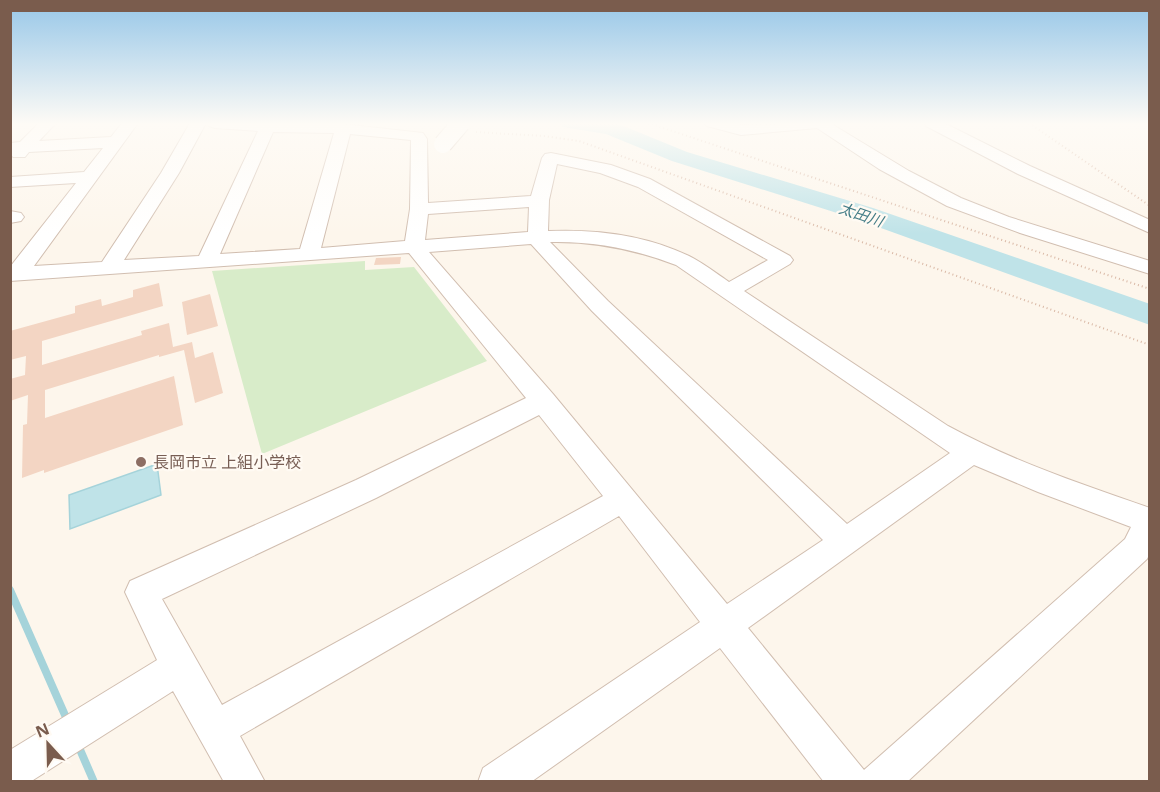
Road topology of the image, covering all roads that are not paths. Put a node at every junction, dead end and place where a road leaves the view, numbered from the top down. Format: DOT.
graph roads {
  1 [pos="103,160"];
  2 [pos="177,160"];
  3 [pos="253,160"];
  4 [pos="335,160"];
  5 [pos="419,160"];
  6 [pos="428,160"];
  7 [pos="550,160"];
  8 [pos="561,160"];
  9 [pos="878,160"];
  10 [pos="1004,160"];
  11 [pos="419,170"];
  12 [pos="89,177"];
  13 [pos="10,182"];
  14 [pos="540,201"];
  15 [pos="419,209"];
  16 [pos="1149,227"];
  17 [pos="537,237"];
  18 [pos="414,246"];
  19 [pos="309,255"];
  20 [pos="207,261"];
  21 [pos="109,267"];
  22 [pos="1149,268"];
  23 [pos="14,273"];
  24 [pos="728,291"];
  25 [pos="544,401"];
  26 [pos="972,452"];
  27 [pos="621,500"];
  28 [pos="1149,521"];
  29 [pos="845,542"];
  30 [pos="723,625"];
  31 [pos="179,667"];
  32 [pos="216,729"];
  33 [pos="10,772"];
  34 [pos="246,782"];
  35 [pos="497,782"];
  36 [pos="849,782"];
  37 [pos="878,782"];
  1 -- 12 [label="street"];
  2 -- 21 [label="street"];
  3 -- 20 [label="street"];
  4 -- 19 [label="street"];
  5 -- 11 [label="street"];
  6 -- 11 [label="street, bridge"];
  7 -- 14 [label="street"];
  8 -- 24 [label="street"];
  9 -- 22 [label="street"];
  10 -- 16 [label="street"];
  11 -- 15 [label="street"];
  12 -- 13 [label="street"];
  12 -- 23 [label="street"];
  14 -- 15 [label="street"];
  14 -- 17 [label="street"];
  15 -- 18 [label="street"];
  17 -- 18 [label="street"];
  17 -- 24 [label="street"];
  17 -- 29 [label="street"];
  18 -- 19 [label="street"];
  18 -- 25 [label="street"];
  19 -- 20 [label="street"];
  20 -- 21 [label="street"];
  21 -- 23 [label="street"];
  24 -- 26 [label="street"];
  25 -- 27 [label="street"];
  25 -- 31 [label="street"];
  26 -- 28 [label="street"];
  26 -- 29 [label="street"];
  27 -- 30 [label="street"];
  27 -- 32 [label="street"];
  28 -- 37 [label="street"];
  29 -- 30 [label="street"];
  30 -- 35 [label="street"];
  30 -- 36 [label="street"];
  31 -- 32 [label="street"];
  31 -- 33 [label="street"];
  32 -- 34 [label="street"];
}
